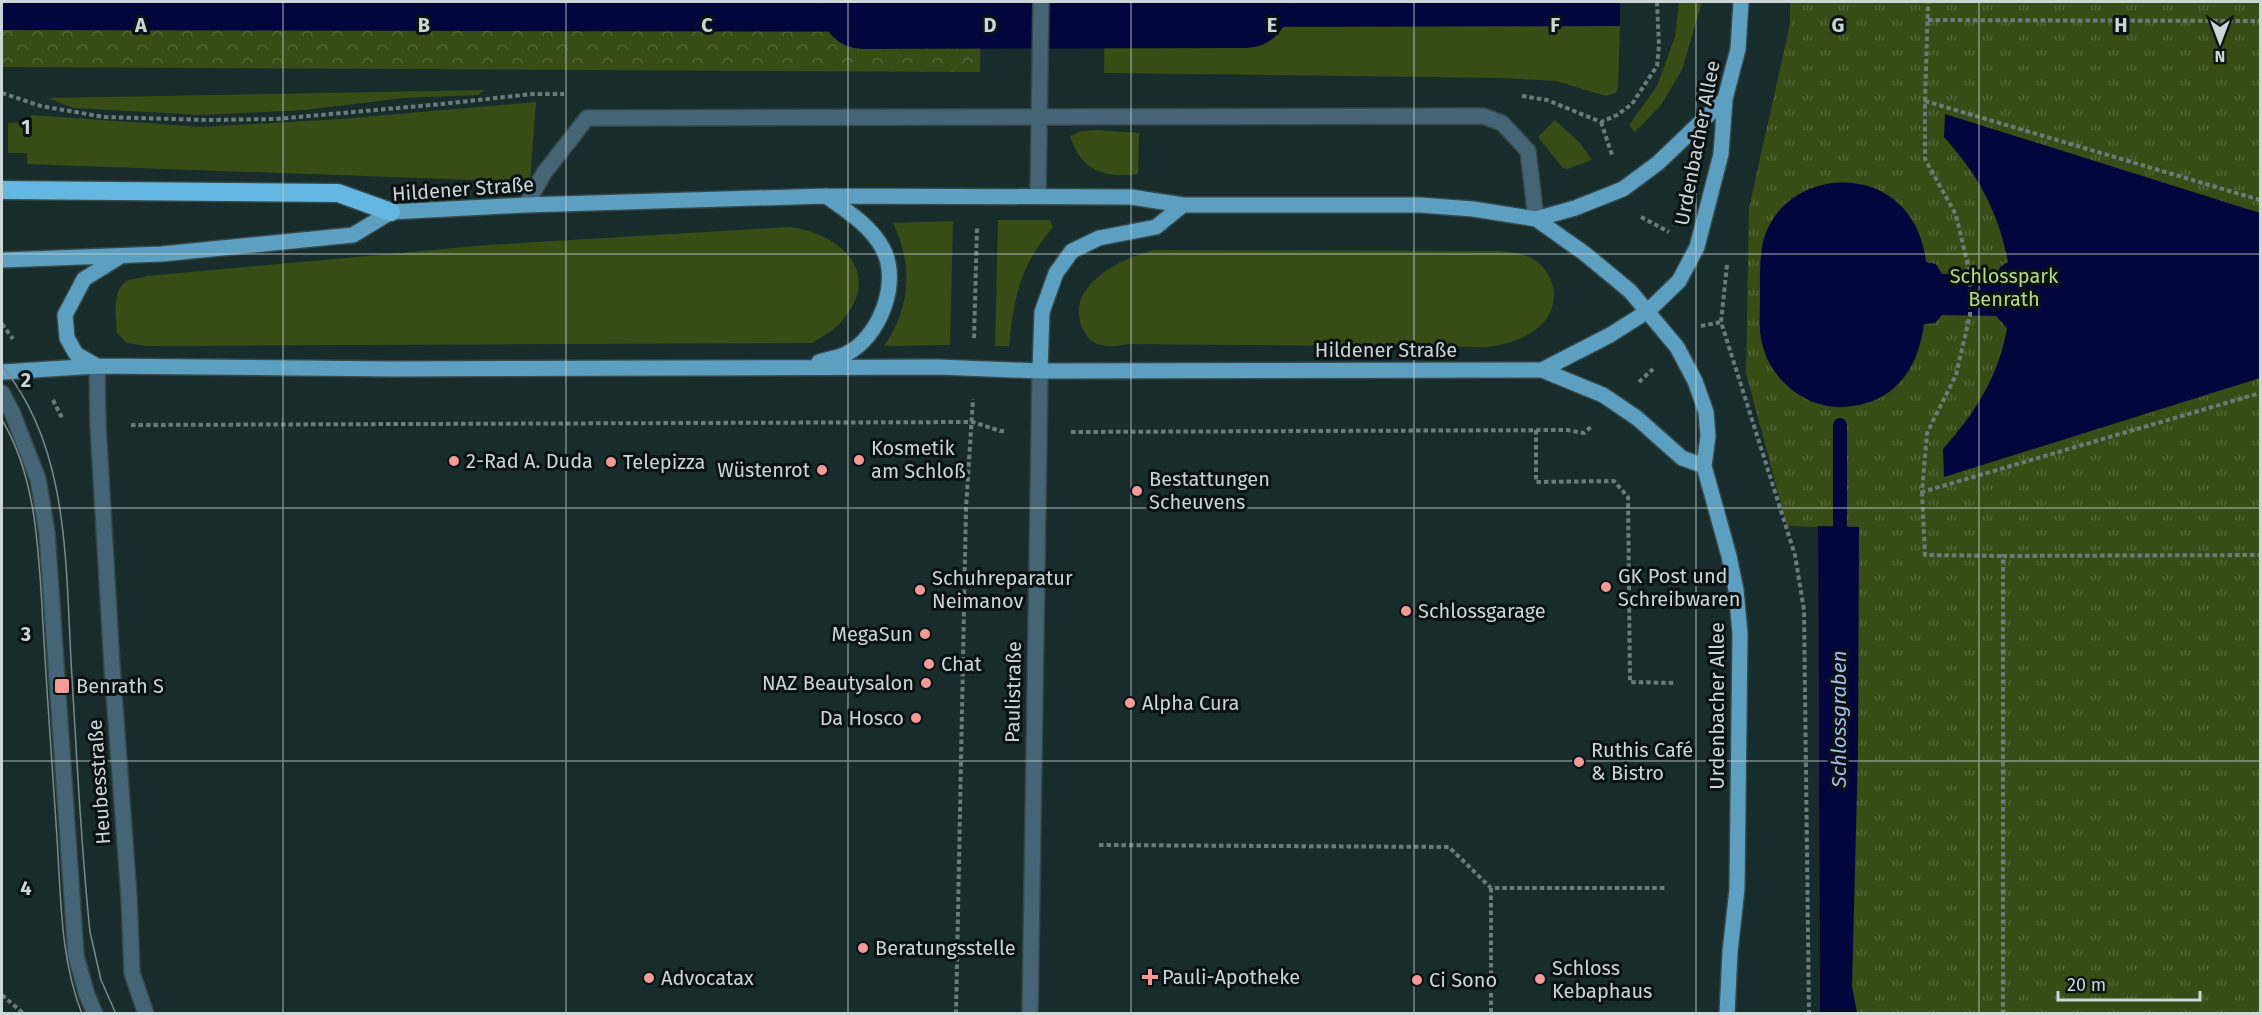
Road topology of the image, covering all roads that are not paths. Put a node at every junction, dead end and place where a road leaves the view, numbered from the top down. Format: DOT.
graph roads {
  1 [pos="1041,2"];
  2 [pos="1741,2"];
  3 [pos="1725,99"];
  4 [pos="1039,116"];
  5 [pos="2,190"];
  6 [pos="826,196"];
  7 [pos="1038,196"];
  8 [pos="526,205"];
  9 [pos="1183,205"];
  10 [pos="391,212"];
  11 [pos="1536,219"];
  12 [pos="121,256"];
  13 [pos="2,260"];
  14 [pos="1648,311"];
  15 [pos="97,366"];
  16 [pos="802,367"];
  17 [pos="1542,370"];
  18 [pos="1040,371"];
  19 [pos="2,372"];
  20 [pos="2,393"];
  21 [pos="1704,466"];
  22 [pos="95,1014"];
  23 [pos="146,1014"];
  24 [pos="1030,1014"];
  25 [pos="1727,1014"];
  1 -- 4 [label="street"];
  2 -- 3 [label="main road, Urdenbacher Allee"];
  3 -- 11 [label="main road, Hildener Straße"];
  3 -- 14 [label="main road, Urdenbacher Allee"];
  4 -- 7 [label="street"];
  4 -- 8 [label="street"];
  4 -- 11 [label="street"];
  5 -- 10 [label="highway"];
  6 -- 7 [label="main road, Hildener Straße"];
  6 -- 8 [label="main road, Hildener Straße"];
  6 -- 16 [label="main road, Hildener Straße"];
  7 -- 9 [label="main road, Hildener Straße"];
  8 -- 10 [label="main road, Hildener Straße"];
  9 -- 11 [label="main road, Hildener Straße"];
  9 -- 18 [label="main road"];
  10 -- 12 [label="main road, Hildener Straße"];
  11 -- 14 [label="main road, Urdenbacher Allee"];
  12 -- 13 [label="main road, Hildener Straße"];
  12 -- 15 [label="main road"];
  14 -- 17 [label="main road, Urdenbacher Allee"];
  14 -- 21 [label="main road, Urdenbacher Allee"];
  15 -- 16 [label="main road, Hildener Straße"];
  15 -- 19 [label="main road, Hildener Straße"];
  15 -- 23 [label="street, Heubesstraße"];
  16 -- 18 [label="main road, Hildener Straße"];
  17 -- 18 [label="main road, Hildener Straße"];
  17 -- 21 [label="main road, Hildener Straße"];
  18 -- 24 [label="street, Paulistraße"];
  20 -- 22 [label="street, Heubesstraße"];
  21 -- 25 [label="main road, Urdenbacher Allee"];
}
